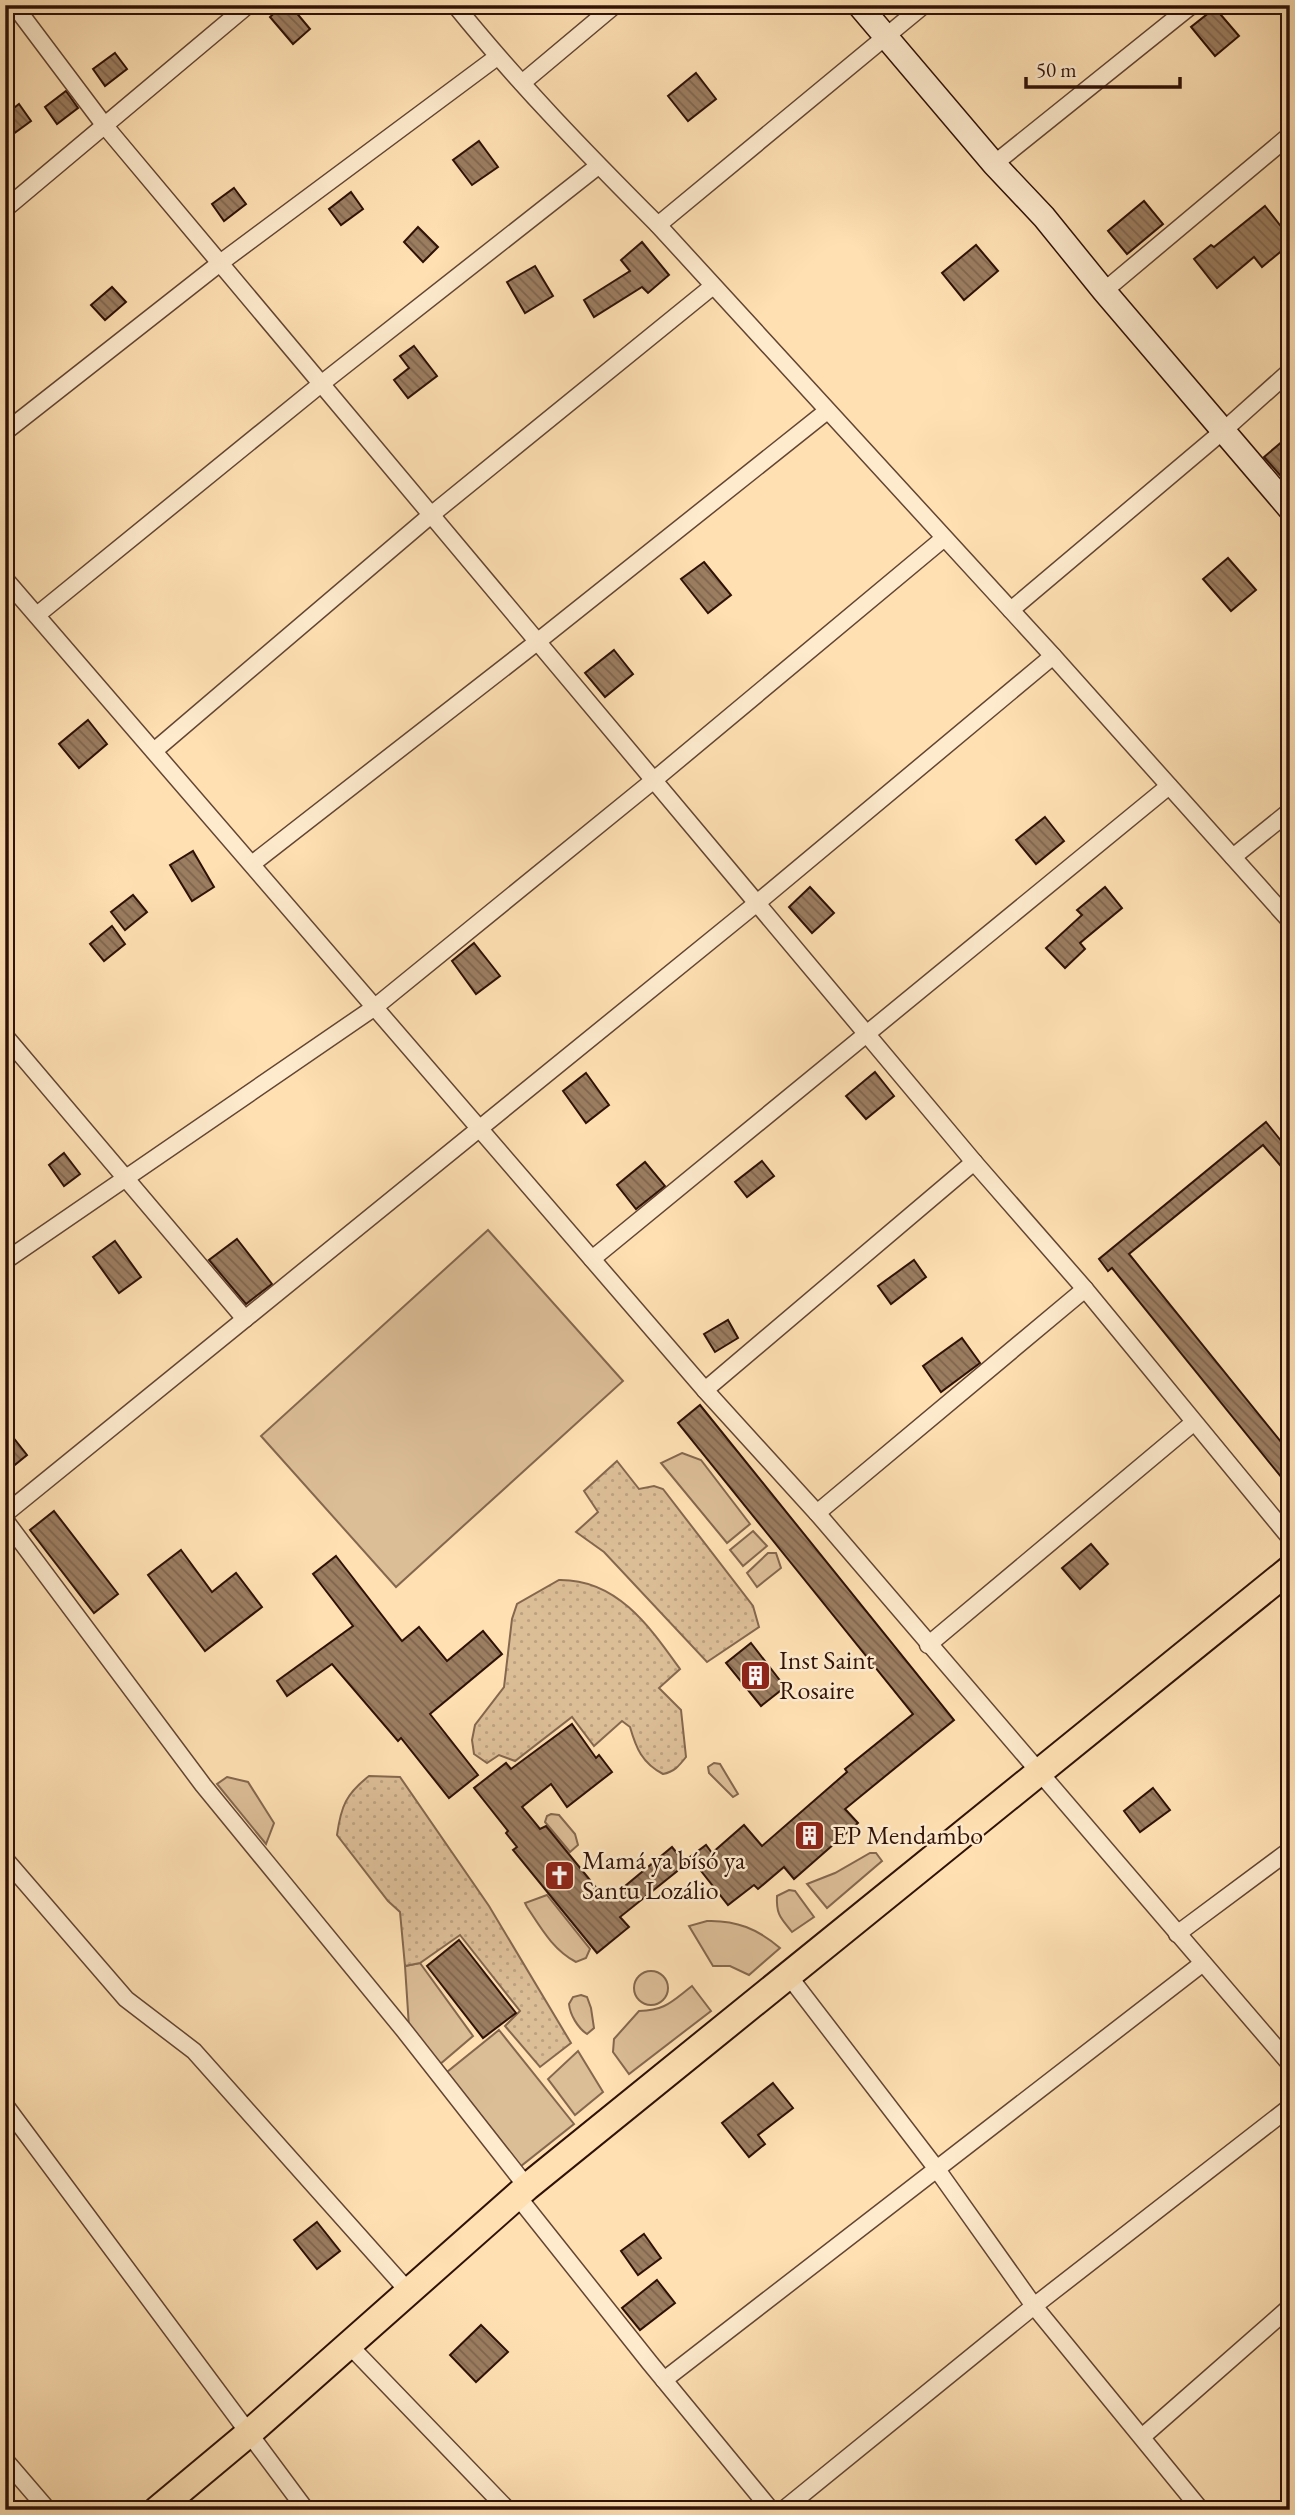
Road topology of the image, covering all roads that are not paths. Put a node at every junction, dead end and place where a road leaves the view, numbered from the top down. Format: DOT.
graph roads {
  1 [pos="14,5"];
  2 [pos="247,5"];
  3 [pos="455,5"];
  4 [pos="615,5"];
  5 [pos="859,5"];
  6 [pos="924,5"];
  7 [pos="1192,5"];
  8 [pos="886,37"];
  9 [pos="497,57"];
  10 [pos="522,83"];
  11 [pos="105,126"];
  12 [pos="1290,135"];
  13 [pos="995,164"];
  14 [pos="598,166"];
  15 [pos="5,209"];
  16 [pos="658,225"];
  17 [pos="220,263"];
  18 [pos="713,286"];
  19 [pos="1104,291"];
  20 [pos="1290,371"];
  21 [pos="321,384"];
  22 [pos="827,411"];
  23 [pos="1223,431"];
  24 [pos="5,432"];
  25 [pos="1290,509"];
  26 [pos="431,515"];
  27 [pos="943,539"];
  28 [pos="5,579"];
  29 [pos="1011,610"];
  30 [pos="37,615"];
  31 [pos="537,642"];
  32 [pos="1053,656"];
  33 [pos="154,751"];
  34 [pos="654,780"];
  35 [pos="1169,786"];
  36 [pos="1290,811"];
  37 [pos="1233,857"];
  38 [pos="252,864"];
  39 [pos="757,903"];
  40 [pos="1290,921"];
  41 [pos="375,1007"];
  42 [pos="866,1033"];
  43 [pos="5,1036"];
  44 [pos="479,1128"];
  45 [pos="974,1162"];
  46 [pos="124,1179"];
  47 [pos="592,1259"];
  48 [pos="5,1261"];
  49 [pos="1085,1289"];
  50 [pos="244,1319"];
  51 [pos="705,1390"];
  52 [pos="1193,1423"];
  53 [pos="817,1513"];
  54 [pos="5,1514"];
  55 [pos="5,1520"];
  56 [pos="1290,1538"];
  57 [pos="1290,1569"];
  58 [pos="928,1645"];
  59 [pos="1040,1774"];
  60 [pos="1290,1850"];
  61 [pos="5,1859"];
  62 [pos="1177,1934"];
  63 [pos="1203,1963"];
  64 [pos="788,1975"];
  65 [pos="1288,2057"];
  66 [pos="5,2105"];
  67 [pos="1290,2106"];
  68 [pos="936,2168"];
  69 [pos="523,2192"];
  70 [pos="409,2292"];
  71 [pos="1034,2305"];
  72 [pos="1290,2307"];
  73 [pos="349,2345"];
  74 [pos="664,2380"];
  75 [pos="248,2434"];
  76 [pos="1142,2437"];
  77 [pos="5,2460"];
  78 [pos="48,2510"];
  79 [pos="157,2510"];
  80 [pos="306,2510"];
  81 [pos="508,2510"];
  82 [pos="771,2510"];
  83 [pos="783,2510"];
  84 [pos="1201,2510"];
  1 -- 11 [label="street"];
  2 -- 11 [label="street"];
  3 -- 9 [label="street"];
  4 -- 10 [label="street"];
  5 -- 8 [label="street"];
  6 -- 8 [label="street"];
  7 -- 13 [label="street"];
  8 -- 13 [label="street"];
  8 -- 16 [label="street"];
  9 -- 10 [label="street"];
  9 -- 17 [label="street"];
  10 -- 14 [label="street"];
  11 -- 15 [label="street"];
  11 -- 17 [label="street"];
  12 -- 19 [label="street"];
  13 -- 19 [label="street"];
  14 -- 16 [label="street"];
  14 -- 21 [label="street"];
  16 -- 18 [label="street"];
  17 -- 21 [label="street"];
  17 -- 24 [label="street"];
  18 -- 22 [label="street"];
  18 -- 26 [label="street"];
  19 -- 23 [label="street"];
  20 -- 23 [label="street"];
  21 -- 26 [label="street"];
  21 -- 30 [label="street"];
  22 -- 27 [label="street"];
  22 -- 31 [label="street"];
  23 -- 25 [label="street"];
  23 -- 29 [label="street"];
  26 -- 31 [label="street"];
  26 -- 33 [label="street"];
  27 -- 29 [label="street"];
  27 -- 34 [label="street"];
  28 -- 30 [label="street"];
  29 -- 32 [label="street"];
  30 -- 33 [label="street"];
  31 -- 34 [label="street"];
  31 -- 38 [label="street"];
  32 -- 35 [label="street"];
  32 -- 39 [label="street"];
  33 -- 38 [label="street"];
  34 -- 39 [label="street"];
  34 -- 41 [label="street"];
  35 -- 37 [label="street"];
  35 -- 42 [label="street"];
  36 -- 37 [label="street"];
  37 -- 40 [label="street"];
  38 -- 41 [label="street"];
  39 -- 42 [label="street"];
  39 -- 44 [label="street"];
  41 -- 44 [label="street"];
  41 -- 46 [label="street"];
  42 -- 45 [label="street"];
  42 -- 47 [label="street"];
  43 -- 46 [label="street"];
  44 -- 47 [label="street"];
  44 -- 50 [label="street"];
  45 -- 49 [label="street"];
  45 -- 51 [label="street"];
  46 -- 48 [label="street"];
  46 -- 50 [label="street"];
  47 -- 51 [label="street"];
  49 -- 52 [label="street"];
  49 -- 53 [label="street"];
  50 -- 54 [label="street"];
  51 -- 53 [label="street"];
  52 -- 56 [label="street"];
  52 -- 58 [label="street"];
  53 -- 58 [label="street"];
  55 -- 69 [label="street"];
  57 -- 59 [label="main road"];
  58 -- 59 [label="street"];
  59 -- 62 [label="street"];
  59 -- 64 [label="main road"];
  60 -- 62 [label="street"];
  61 -- 70 [label="street"];
  62 -- 63 [label="street"];
  63 -- 65 [label="street"];
  63 -- 68 [label="street"];
  64 -- 68 [label="street"];
  64 -- 69 [label="main road"];
  66 -- 75 [label="street"];
  67 -- 71 [label="street"];
  68 -- 71 [label="street"];
  68 -- 74 [label="street"];
  69 -- 70 [label="main road"];
  69 -- 74 [label="street"];
  70 -- 73 [label="main road"];
  71 -- 76 [label="street"];
  71 -- 83 [label="street"];
  72 -- 76 [label="street"];
  73 -- 75 [label="main road"];
  73 -- 81 [label="street"];
  74 -- 82 [label="street"];
  75 -- 79 [label="main road"];
  75 -- 80 [label="street"];
  76 -- 84 [label="street"];
  77 -- 78 [label="street"];
}
